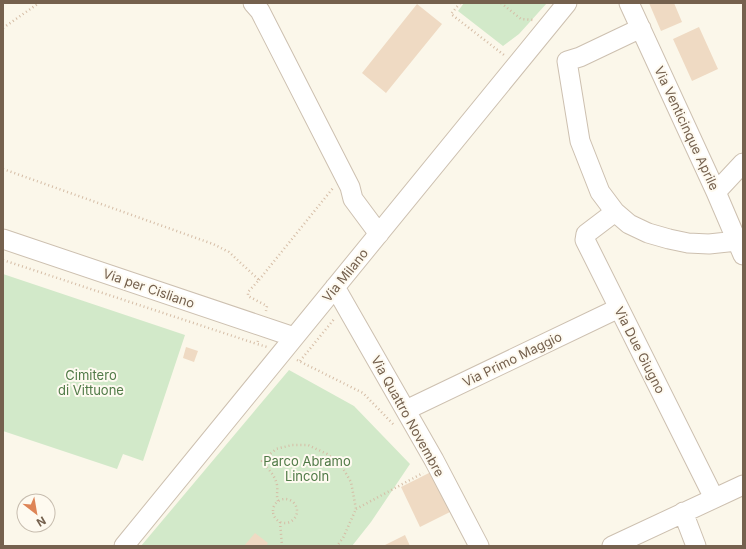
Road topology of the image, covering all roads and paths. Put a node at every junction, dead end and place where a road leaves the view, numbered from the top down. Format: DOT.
graph roads {
  1 [pos="39,3"];
  2 [pos="253,3"];
  3 [pos="460,3"];
  4 [pos="501,3"];
  5 [pos="567,3"];
  6 [pos="629,3"];
  7 [pos="535,20"];
  8 [pos="3,28"];
  9 [pos="641,28"];
  10 [pos="517,63"];
  11 [pos="743,163"];
  12 [pos="3,169"];
  13 [pos="344,175"];
  14 [pos="716,192"];
  15 [pos="614,212"];
  16 [pos="379,234"];
  17 [pos="3,238"];
  18 [pos="740,248"];
  19 [pos="3,260"];
  20 [pos="259,280"];
  21 [pos="335,287"];
  22 [pos="346,307"];
  23 [pos="619,308"];
  24 [pos="260,335"];
  25 [pos="294,337"];
  26 [pos="282,352"];
  27 [pos="300,361"];
  28 [pos="406,410"];
  29 [pos="396,427"];
  30 [pos="437,467"];
  31 [pos="743,485"];
  32 [pos="714,498"];
  33 [pos="278,501"];
  34 [pos="356,509"];
  35 [pos="683,512"];
  36 [pos="280,522"];
  37 [pos="124,546"];
  38 [pos="282,546"];
  39 [pos="337,546"];
  40 [pos="479,546"];
  41 [pos="612,546"];
  42 [pos="696,546"];
  1 -- 8 [label="path"];
  2 -- 13 [label="street"];
  3 -- 10 [label="path"];
  4 -- 7 [label="path"];
  5 -- 10 [label="street, Via Milano"];
  6 -- 9 [label="street, Via Venticinque Aprile"];
  9 -- 14 [label="street, Via Venticinque Aprile"];
  9 -- 15 [label="street"];
  10 -- 16 [label="street, Via Milano"];
  11 -- 14 [label="street"];
  12 -- 20 [label="path"];
  13 -- 16 [label="street"];
  13 -- 20 [label="path"];
  14 -- 18 [label="street, Via Venticinque Aprile"];
  15 -- 18 [label="street"];
  15 -- 23 [label="street, Via Due Giugno"];
  16 -- 21 [label="street, Via Milano"];
  17 -- 24 [label="street, Via per Cisliano"];
  19 -- 24 [label="path"];
  20 -- 24 [label="path"];
  21 -- 22 [label="street, Via Quattro Novembre"];
  21 -- 25 [label="street, Via Milano"];
  22 -- 27 [label="path"];
  22 -- 28 [label="street, Via Quattro Novembre"];
  23 -- 28 [label="street, Via Primo Maggio"];
  23 -- 32 [label="street, Via Due Giugno"];
  24 -- 25 [label="street, Via per Cisliano"];
  24 -- 26 [label="path"];
  25 -- 26 [label="street, Via Milano"];
  26 -- 27 [label="path"];
  26 -- 37 [label="street, Via Milano"];
  27 -- 29 [label="path"];
  28 -- 30 [label="street, Via Quattro Novembre"];
  30 -- 34 [label="path"];
  30 -- 40 [label="street, Via Quattro Novembre"];
  31 -- 32 [label="street"];
  32 -- 35 [label="street"];
  33 -- 34 [label="path"];
  33 -- 36 [label="path"];
  33 -- 36 [label="path"];
  34 -- 39 [label="path"];
  35 -- 41 [label="street"];
  35 -- 42 [label="street"];
  36 -- 38 [label="path"];
}
